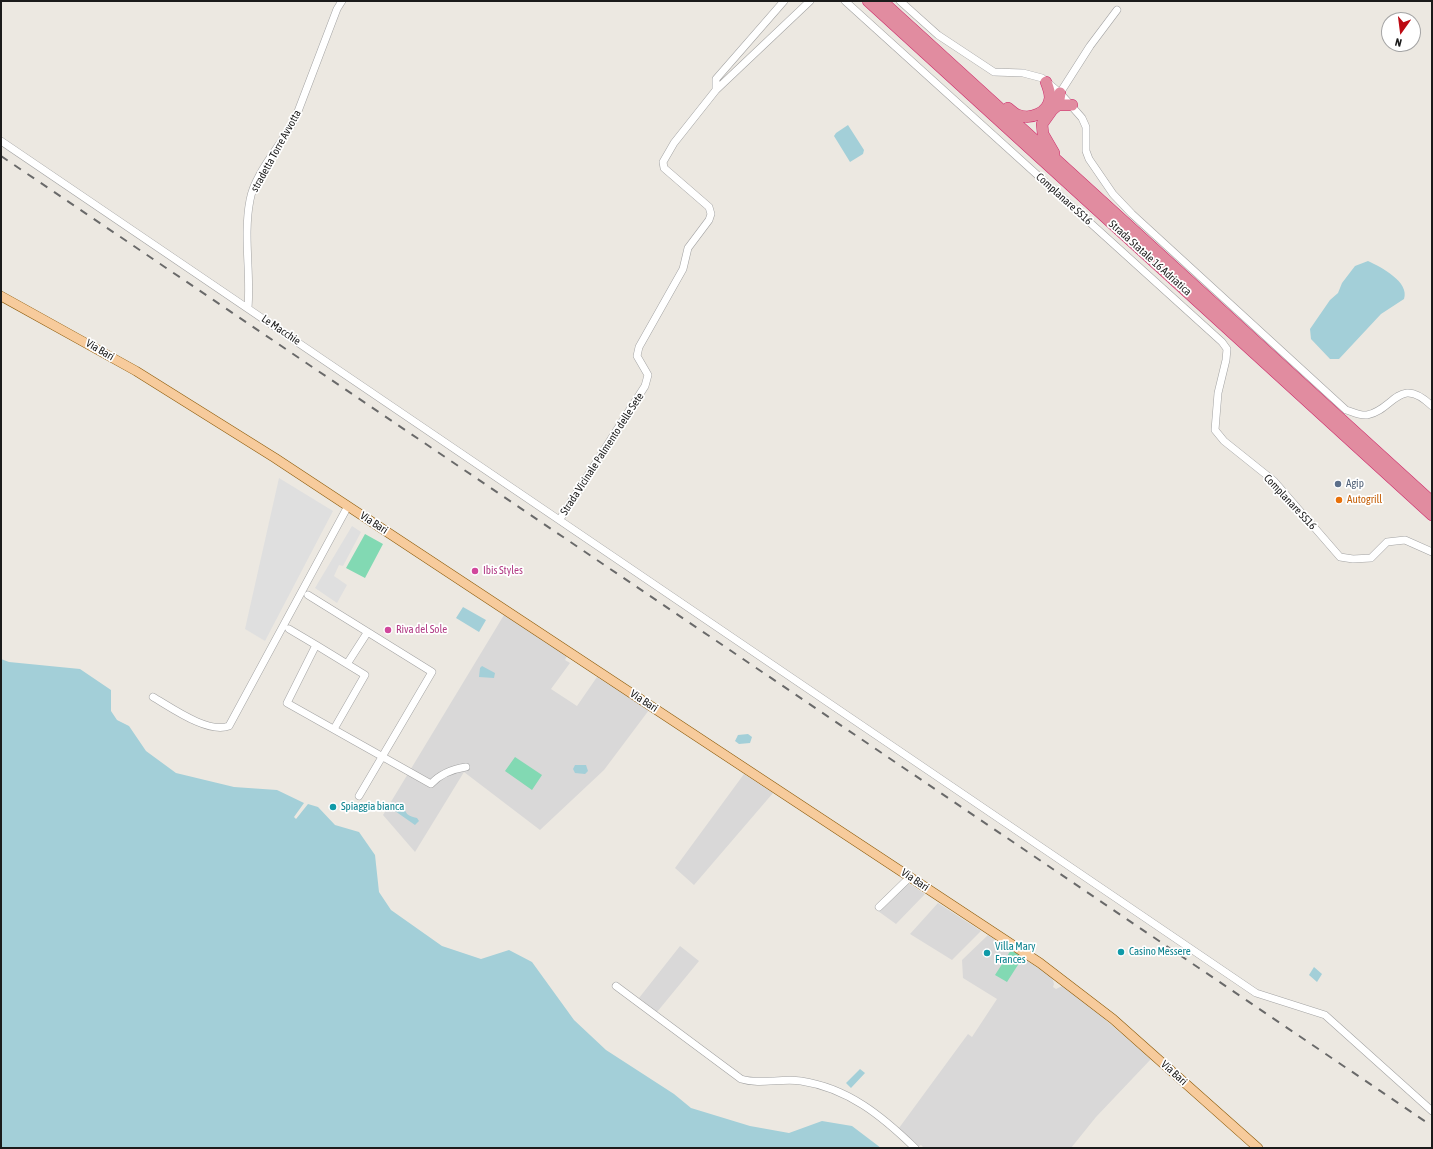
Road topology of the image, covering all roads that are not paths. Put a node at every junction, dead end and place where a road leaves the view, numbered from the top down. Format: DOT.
graph roads {
  1 [pos="342,1"];
  2 [pos="784,1"];
  3 [pos="810,1"];
  4 [pos="845,1"];
  5 [pos="868,1"];
  6 [pos="882,1"];
  7 [pos="900,1"];
  8 [pos="1117,10"];
  9 [pos="1046,82"];
  10 [pos="716,90"];
  11 [pos="1060,93"];
  12 [pos="988,97"];
  13 [pos="1054,102"];
  14 [pos="1072,105"];
  15 [pos="1,141"];
  16 [pos="1059,162"];
  17 [pos="1,296"];
  18 [pos="248,308"];
  19 [pos="1432,406"];
  20 [pos="1432,502"];
  21 [pos="348,506"];
  22 [pos="1432,515"];
  23 [pos="560,519"];
  24 [pos="1432,552"];
  25 [pos="308,595"];
  26 [pos="289,629"];
  27 [pos="367,633"];
  28 [pos="316,645"];
  29 [pos="347,664"];
  30 [pos="153,697"];
  31 [pos="334,730"];
  32 [pos="383,757"];
  33 [pos="466,767"];
  34 [pos="359,796"];
  35 [pos="910,877"];
  36 [pos="879,907"];
  37 [pos="616,986"];
  38 [pos="1432,1111"];
  39 [pos="915,1148"];
  40 [pos="1258,1148"];
  1 -- 18 [label="street, stradetta Torre Avvotta"];
  2 -- 10 [label="street"];
  3 -- 10 [label="street"];
  4 -- 24 [label="street, Complanare SS16"];
  5 -- 22 [label="highway, Strada Statale 16 Adriatica"];
  6 -- 12 [label="highway, Strada Statale 16 Adriatica"];
  7 -- 9 [label="street"];
  8 -- 11 [label="street"];
  9 -- 11 [label="street"];
  9 -- 13 [label="highway"];
  10 -- 23 [label="street, Strada Vicinale Palmento delle Sete"];
  11 -- 13 [label="highway"];
  11 -- 14 [label="street"];
  12 -- 13 [label="highway"];
  12 -- 16 [label="highway, Strada Statale 16 Adriatica"];
  13 -- 14 [label="highway"];
  13 -- 16 [label="highway"];
  14 -- 19 [label="street"];
  15 -- 18 [label="street, Le Macchie"];
  16 -- 20 [label="highway, Strada Statale 16 Adriatica"];
  17 -- 21 [label="main road, Via Bari"];
  18 -- 23 [label="street, Le Macchie"];
  21 -- 30 [label="street"];
  21 -- 35 [label="main road, Via Bari"];
  23 -- 38 [label="street, Le Macchie"];
  25 -- 27 [label="street"];
  26 -- 28 [label="street"];
  27 -- 29 [label="street"];
  27 -- 32 [label="street"];
  28 -- 29 [label="street"];
  28 -- 31 [label="street"];
  29 -- 31 [label="street"];
  31 -- 32 [label="street"];
  32 -- 33 [label="street"];
  32 -- 34 [label="street"];
  35 -- 36 [label="street"];
  35 -- 40 [label="main road, Via Bari"];
  37 -- 39 [label="street"];
}
